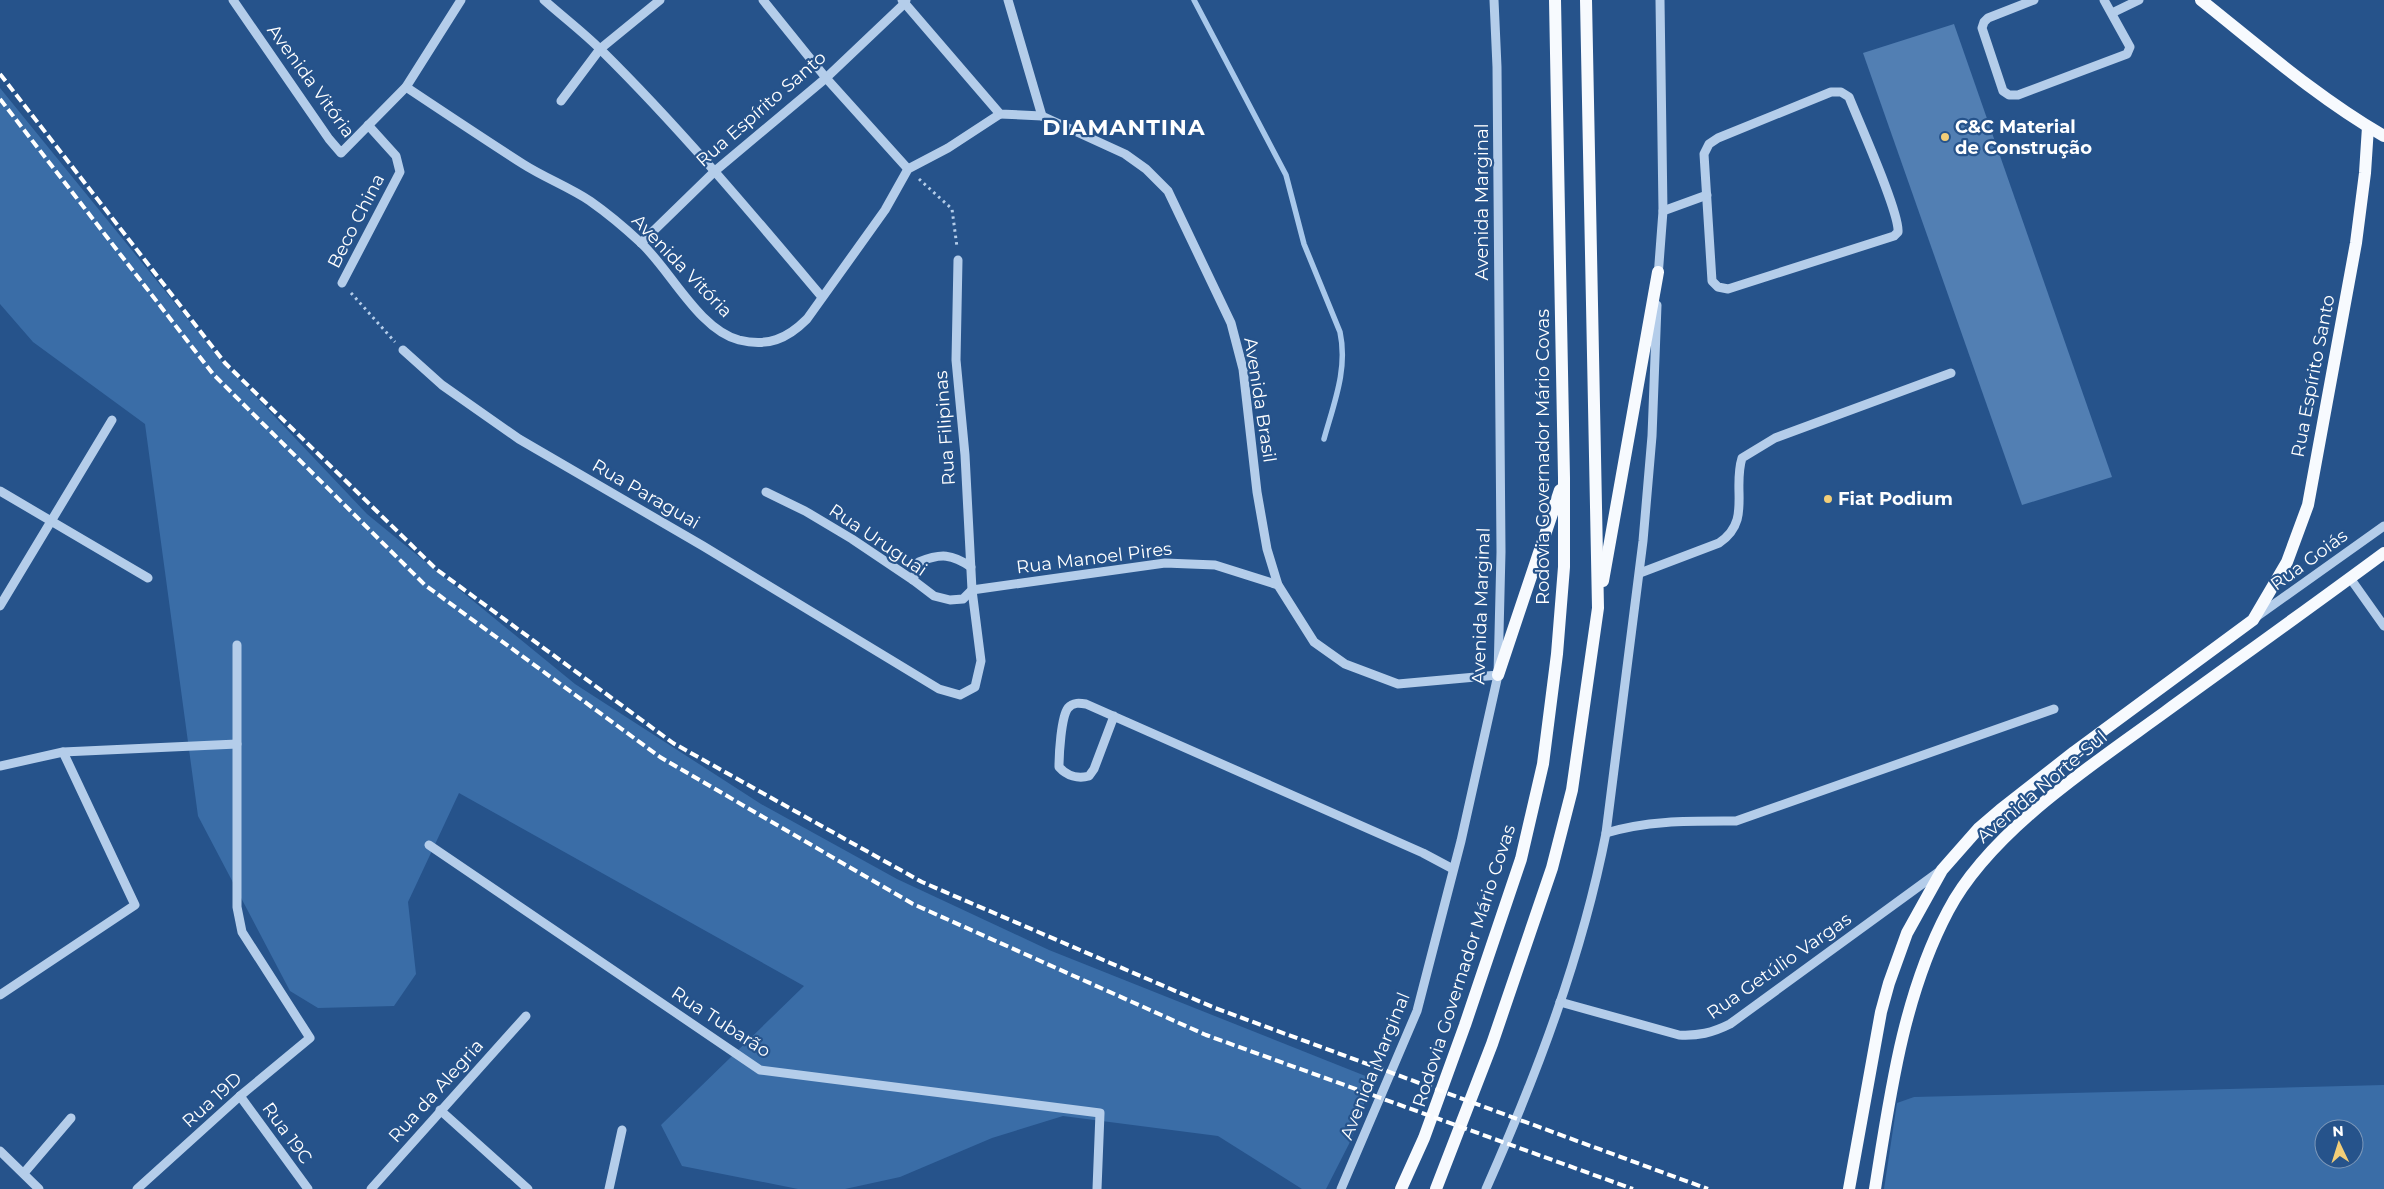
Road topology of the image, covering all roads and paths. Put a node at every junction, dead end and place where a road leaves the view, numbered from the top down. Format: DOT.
graph roads {
  1 [pos="233,0"];
  2 [pos="461,0"];
  3 [pos="544,0"];
  4 [pos="660,0"];
  5 [pos="763,0"];
  6 [pos="1008,0"];
  7 [pos="1494,0"];
  8 [pos="1556,0"];
  9 [pos="1586,0"];
  10 [pos="1660,0"];
  11 [pos="2034,0"];
  12 [pos="2104,0"];
  13 [pos="2139,0"];
  14 [pos="2201,0"];
  15 [pos="905,1"];
  16 [pos="2112,13"];
  17 [pos="600,49"];
  18 [pos="826,78"];
  19 [pos="406,87"];
  20 [pos="561,101"];
  21 [pos="1000,114"];
  22 [pos="1042,116"];
  23 [pos="368,125"];
  24 [pos="2368,127"];
  25 [pos="2384,136"];
  26 [pos="908,169"];
  27 [pos="715,171"];
  28 [pos="1707,195"];
  29 [pos="1663,211"];
  30 [pos="641,243"];
  31 [pos="958,260"];
  32 [pos="1658,272"];
  33 [pos="342,283"];
  34 [pos="822,297"];
  35 [pos="403,350"];
  36 [pos="1951,373"];
  37 [pos="112,420"];
  38 [pos="1564,478"];
  39 [pos="0,491"];
  40 [pos="766,492"];
  41 [pos="50,520"];
  42 [pos="2384,526"];
  43 [pos="2384,553"];
  44 [pos="971,567"];
  45 [pos="1640,573"];
  46 [pos="148,578"];
  47 [pos="2350,578"];
  48 [pos="913,580"];
  49 [pos="1278,585"];
  50 [pos="972,590"];
  51 [pos="0,606"];
  52 [pos="1598,608"];
  53 [pos="2253,620"];
  54 [pos="2384,626"];
  55 [pos="237,646"];
  56 [pos="1498,675"];
  57 [pos="960,695"];
  58 [pos="2054,709"];
  59 [pos="1114,716"];
  60 [pos="237,744"];
  61 [pos="63,752"];
  62 [pos="0,766"];
  63 [pos="1606,833"];
  64 [pos="429,845"];
  65 [pos="1453,869"];
  66 [pos="1942,870"];
  67 [pos="0,995"];
  68 [pos="1560,1002"];
  69 [pos="526,1016"];
  70 [pos="240,1096"];
  71 [pos="440,1110"];
  72 [pos="71,1118"];
  73 [pos="622,1130"];
  74 [pos="0,1152"];
  75 [pos="24,1173"];
  76 [pos="1488,1187"];
  77 [pos="39,1189"];
  78 [pos="137,1189"];
  79 [pos="308,1189"];
  80 [pos="371,1189"];
  81 [pos="528,1189"];
  82 [pos="609,1189"];
  83 [pos="1096,1189"];
  84 [pos="1341,1189"];
  85 [pos="1401,1189"];
  86 [pos="1436,1189"];
  87 [pos="1849,1189"];
  88 [pos="1875,1189"];
  1 -- 23 [label="street, Avenida Vitória"];
  2 -- 19 [label="street"];
  3 -- 17 [label="street"];
  4 -- 17 [label="street"];
  5 -- 18 [label="street"];
  6 -- 22 [label="street"];
  7 -- 56 [label="street, Avenida Marginal"];
  8 -- 38 [label="main road, Rodovia Governador Mário Covas"];
  9 -- 52 [label="main road"];
  10 -- 29 [label="street"];
  11 -- 16 [label="street"];
  12 -- 16 [label="street"];
  13 -- 16 [label="street"];
  14 -- 24 [label="main road"];
  15 -- 18 [label="street, Rua Espírito Santo"];
  15 -- 21 [label="street"];
  17 -- 20 [label="street"];
  17 -- 27 [label="street"];
  18 -- 26 [label="street"];
  18 -- 27 [label="street, Rua Espírito Santo"];
  19 -- 23 [label="street, Avenida Vitória"];
  19 -- 30 [label="street, Avenida Vitória"];
  21 -- 22 [label="street, Avenida Brasil"];
  21 -- 26 [label="street"];
  22 -- 49 [label="street, Avenida Brasil"];
  23 -- 33 [label="street, Beco China"];
  24 -- 25 [label="main road"];
  24 -- 53 [label="main road, Rua Espírito Santo"];
  26 -- 31 [label="path"];
  26 -- 34 [label="street, Avenida Vitória"];
  27 -- 30 [label="street, Rua Espírito Santo"];
  27 -- 34 [label="street"];
  28 -- 28 [label="street"];
  28 -- 29 [label="street"];
  29 -- 32 [label="street"];
  30 -- 34 [label="street, Avenida Vitória"];
  31 -- 44 [label="street, Rua Filipinas"];
  32 -- 45 [label="street"];
  32 -- 52 [label="main road"];
  33 -- 35 [label="path"];
  35 -- 57 [label="street, Rua Paraguai"];
  36 -- 45 [label="street"];
  37 -- 41 [label="street"];
  38 -- 56 [label="main road"];
  38 -- 85 [label="main road, Rodovia Governador Mário Covas"];
  39 -- 41 [label="street"];
  40 -- 48 [label="street, Rua Uruguai"];
  41 -- 46 [label="street"];
  41 -- 51 [label="street"];
  42 -- 53 [label="street, Rua Goiás"];
  43 -- 47 [label="main road, Avenida Norte-Sul"];
  44 -- 48 [label="street"];
  44 -- 50 [label="street, Rua Filipinas"];
  45 -- 63 [label="street"];
  47 -- 54 [label="street"];
  47 -- 88 [label="main road, Avenida Norte-Sul"];
  48 -- 50 [label="street, Rua Uruguai"];
  49 -- 50 [label="street, Rua Manoel Pires"];
  49 -- 56 [label="street, Avenida Brasil"];
  50 -- 57 [label="street, Rua Filipinas"];
  52 -- 86 [label="main road"];
  53 -- 66 [label="main road, Avenida Norte-Sul"];
  55 -- 60 [label="street"];
  56 -- 65 [label="street, Avenida Marginal"];
  58 -- 63 [label="street"];
  59 -- 59 [label="street"];
  59 -- 65 [label="street"];
  60 -- 61 [label="street"];
  60 -- 70 [label="street, Rua 19D"];
  61 -- 62 [label="street"];
  61 -- 67 [label="street"];
  63 -- 68 [label="street"];
  64 -- 83 [label="street, Rua Tubarão"];
  65 -- 84 [label="street, Avenida Marginal"];
  66 -- 68 [label="street, Rua Getúlio Vargas"];
  66 -- 87 [label="main road, Avenida Norte-Sul"];
  68 -- 76 [label="street"];
  69 -- 71 [label="street, Rua da Alegria"];
  70 -- 78 [label="street, Rua 19D"];
  70 -- 79 [label="street, Rua 19C"];
  71 -- 80 [label="street, Rua da Alegria"];
  71 -- 81 [label="street"];
  72 -- 75 [label="street"];
  73 -- 82 [label="street"];
  74 -- 75 [label="street"];
  75 -- 77 [label="street"];
}
